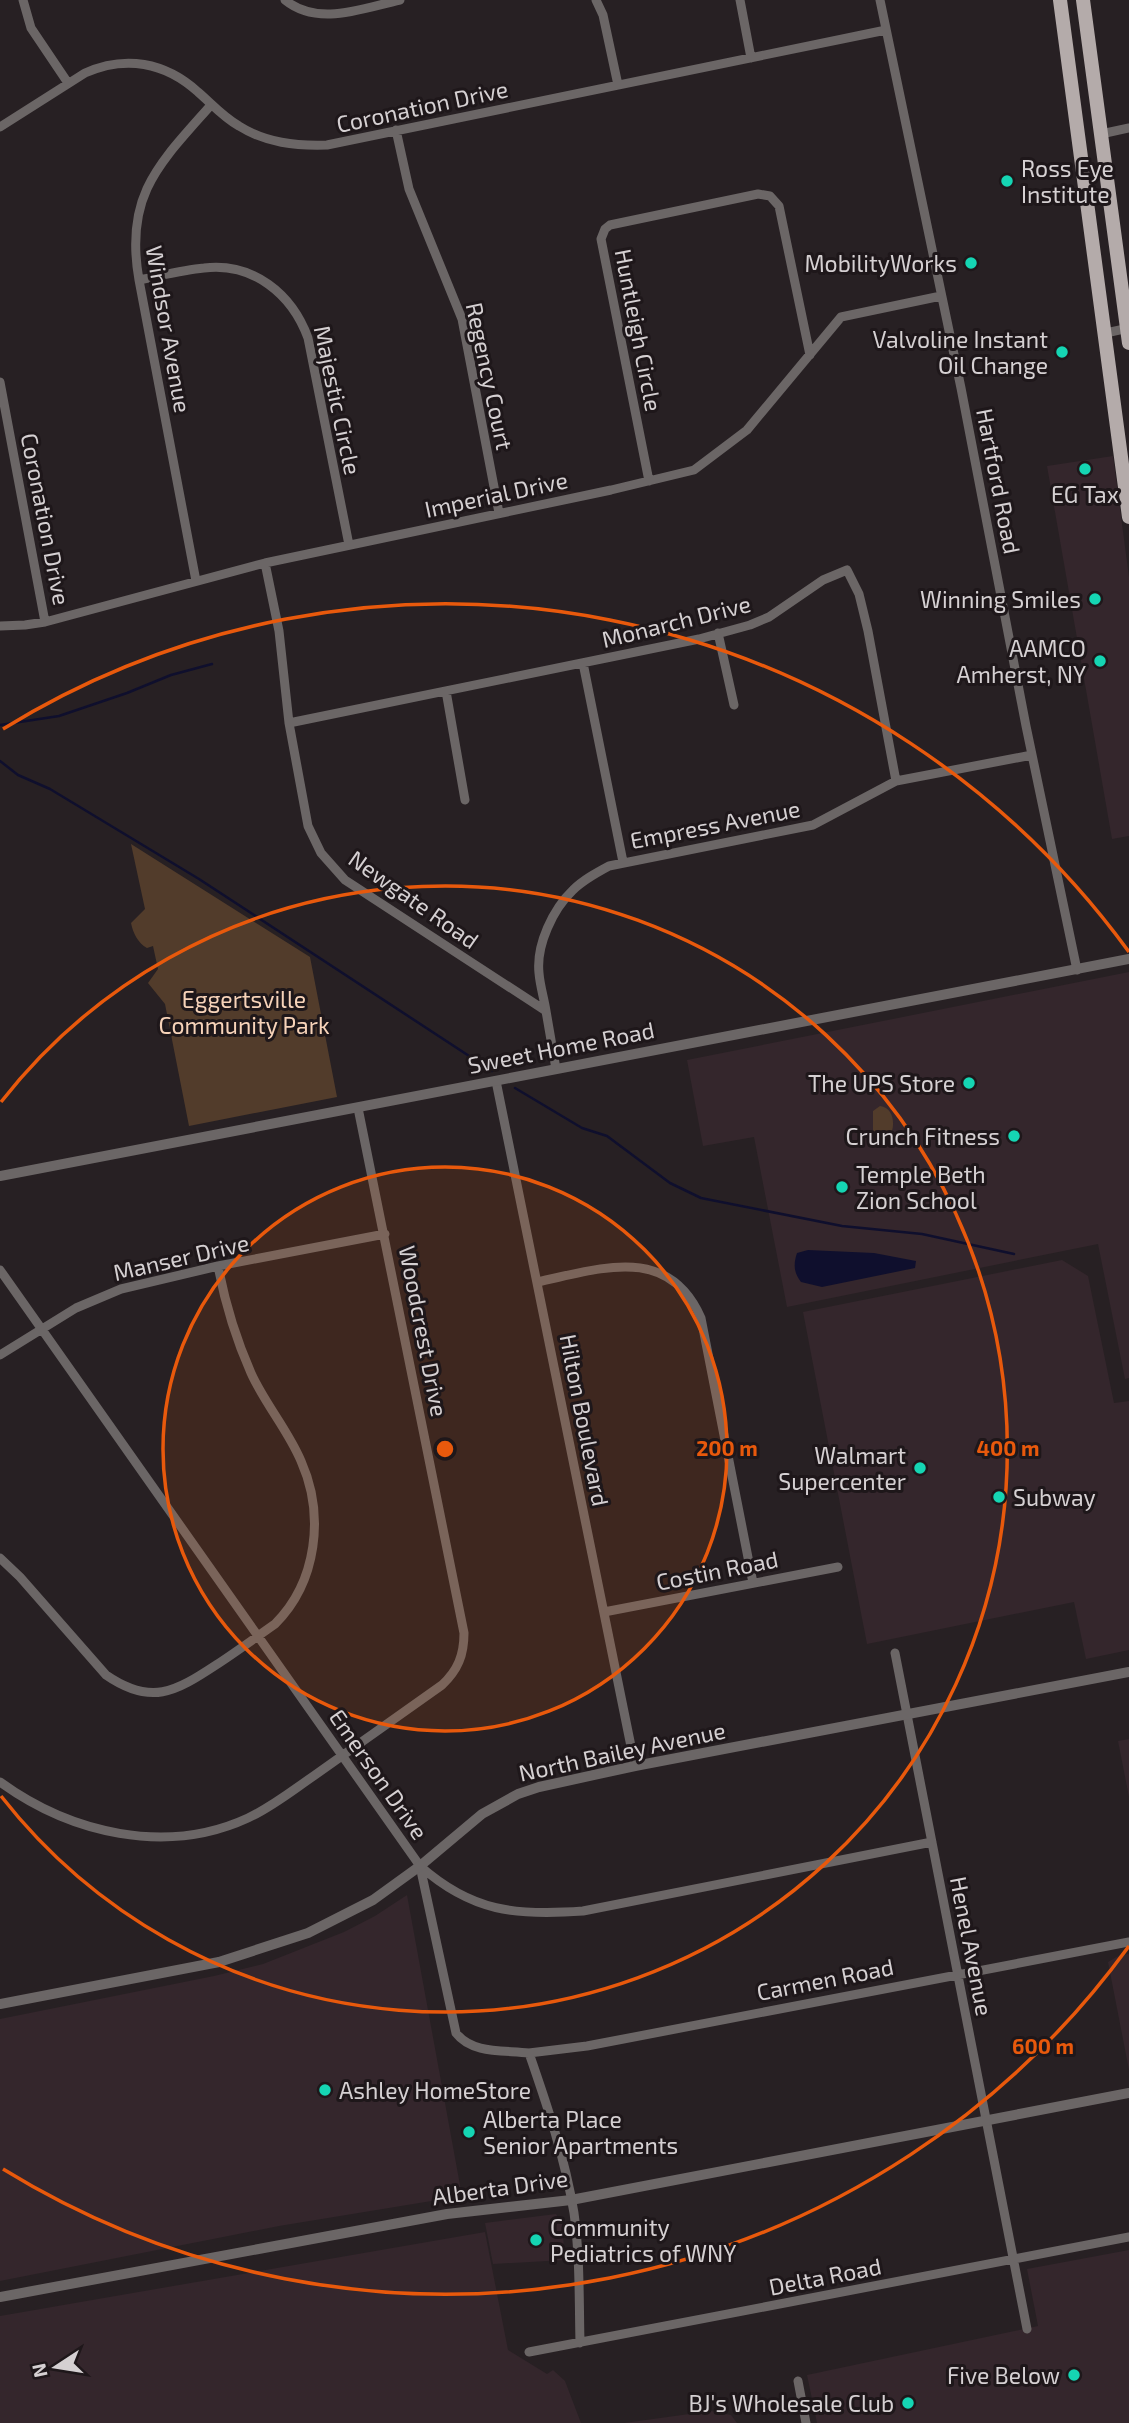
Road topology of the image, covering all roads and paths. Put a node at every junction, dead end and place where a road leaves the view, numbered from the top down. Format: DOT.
graph roads {
  1 [pos="23,0"];
  2 [pos="285,0"];
  3 [pos="400,0"];
  4 [pos="596,0"];
  5 [pos="740,0"];
  6 [pos="880,0"];
  7 [pos="1060,0"];
  8 [pos="1083,0"];
  9 [pos="886,30"];
  10 [pos="751,58"];
  11 [pos="68,83"];
  12 [pos="618,85"];
  13 [pos="211,105"];
  14 [pos="0,127"];
  15 [pos="1129,128"];
  16 [pos="396,130"];
  17 [pos="1101,134"];
  18 [pos="139,280"];
  19 [pos="941,296"];
  20 [pos="1106,332"];
  21 [pos="1128,333"];
  22 [pos="810,355"];
  23 [pos="0,382"];
  24 [pos="649,481"];
  25 [pos="499,513"];
  26 [pos="1129,517"];
  27 [pos="349,545"];
  28 [pos="265,563"];
  29 [pos="196,581"];
  30 [pos="46,622"];
  31 [pos="0,626"];
  32 [pos="718,633"];
  33 [pos="583,663"];
  34 [pos="446,691"];
  35 [pos="734,705"];
  36 [pos="289,723"];
  37 [pos="1032,755"];
  38 [pos="896,781"];
  39 [pos="465,800"];
  40 [pos="623,862"];
  41 [pos="1129,959"];
  42 [pos="1077,970"];
  43 [pos="546,1011"];
  44 [pos="556,1069"];
  45 [pos="496,1081"];
  46 [pos="358,1108"];
  47 [pos="0,1176"];
  48 [pos="385,1234"];
  49 [pos="218,1266"];
  50 [pos="0,1270"];
  51 [pos="537,1282"];
  52 [pos="42,1330"];
  53 [pos="0,1355"];
  54 [pos="0,1558"];
  55 [pos="838,1567"];
  56 [pos="753,1583"];
  57 [pos="604,1612"];
  58 [pos="258,1636"];
  59 [pos="895,1653"];
  60 [pos="1129,1672"];
  61 [pos="907,1714"];
  62 [pos="343,1756"];
  63 [pos="635,1766"];
  64 [pos="0,1783"];
  65 [pos="932,1842"];
  66 [pos="420,1866"];
  67 [pos="1129,1942"];
  68 [pos="958,1975"];
  69 [pos="0,2004"];
  70 [pos="529,2053"];
  71 [pos="1129,2093"];
  72 [pos="986,2120"];
  73 [pos="571,2200"];
  74 [pos="1129,2237"];
  75 [pos="1014,2259"];
  76 [pos="0,2297"];
  77 [pos="1027,2329"];
  78 [pos="580,2343"];
  79 [pos="529,2352"];
  80 [pos="798,2381"];
  81 [pos="806,2423"];
  1 -- 11 [label="street"];
  2 -- 3 [label="street"];
  4 -- 12 [label="street"];
  5 -- 10 [label="street"];
  6 -- 9 [label="street, Hartford Road"];
  7 -- 20 [label="main road"];
  8 -- 17 [label="main road"];
  9 -- 10 [label="street, Coronation Drive"];
  9 -- 19 [label="street, Hartford Road"];
  10 -- 12 [label="street, Coronation Drive"];
  11 -- 13 [label="street, Coronation Drive"];
  11 -- 14 [label="street, Coronation Drive"];
  12 -- 16 [label="street, Coronation Drive"];
  13 -- 16 [label="street, Coronation Drive"];
  13 -- 18 [label="street, Windsor Avenue"];
  15 -- 17 [label="street"];
  16 -- 25 [label="street, Regency Court"];
  17 -- 21 [label="main road"];
  18 -- 27 [label="street, Majestic Circle"];
  18 -- 29 [label="street, Windsor Avenue"];
  19 -- 22 [label="street, Imperial Drive"];
  19 -- 37 [label="street, Hartford Road"];
  20 -- 21 [label="street"];
  20 -- 26 [label="main road"];
  22 -- 24 [label="street, Imperial Drive"];
  22 -- 24 [label="street, Huntleigh Circle"];
  23 -- 30 [label="street, Coronation Drive"];
  24 -- 25 [label="street, Imperial Drive"];
  25 -- 27 [label="street, Imperial Drive"];
  27 -- 28 [label="street, Imperial Drive"];
  28 -- 29 [label="street, Imperial Drive"];
  28 -- 36 [label="street, Newgate Road"];
  29 -- 30 [label="street, Imperial Drive"];
  30 -- 31 [label="street, Imperial Drive"];
  32 -- 33 [label="street, Monarch Drive"];
  32 -- 35 [label="street"];
  32 -- 38 [label="street, Monarch Drive"];
  33 -- 34 [label="street, Monarch Drive"];
  33 -- 40 [label="street"];
  34 -- 36 [label="street, Monarch Drive"];
  34 -- 39 [label="street"];
  36 -- 43 [label="street, Newgate Road"];
  37 -- 38 [label="street, Empress Avenue"];
  37 -- 42 [label="street, Hartford Road"];
  38 -- 40 [label="street, Empress Avenue"];
  40 -- 43 [label="street, Empress Avenue"];
  41 -- 42 [label="street, Sweet Home Road"];
  42 -- 44 [label="street, Sweet Home Road"];
  43 -- 44 [label="street"];
  44 -- 45 [label="street, Sweet Home Road"];
  45 -- 46 [label="street, Sweet Home Road"];
  45 -- 51 [label="street, Hilton Boulevard"];
  46 -- 47 [label="street, Sweet Home Road"];
  46 -- 48 [label="street, Woodcrest Drive"];
  48 -- 49 [label="street, Manser Drive"];
  48 -- 62 [label="street, Woodcrest Drive"];
  49 -- 52 [label="street, Manser Drive"];
  49 -- 58 [label="street"];
  50 -- 52 [label="street, Emerson Drive"];
  51 -- 56 [label="street"];
  51 -- 57 [label="street, Hilton Boulevard"];
  52 -- 53 [label="street, Manser Drive"];
  52 -- 58 [label="street, Emerson Drive"];
  54 -- 58 [label="street"];
  55 -- 56 [label="street, Costin Road"];
  56 -- 57 [label="street, Costin Road"];
  57 -- 63 [label="street, Hilton Boulevard"];
  58 -- 62 [label="street, Emerson Drive"];
  59 -- 61 [label="street, Henel Avenue"];
  60 -- 61 [label="street, North Bailey Avenue"];
  61 -- 63 [label="street, North Bailey Avenue"];
  61 -- 65 [label="street, Henel Avenue"];
  62 -- 64 [label="street, Woodcrest Drive"];
  62 -- 66 [label="street, Emerson Drive"];
  63 -- 66 [label="street, North Bailey Avenue"];
  65 -- 66 [label="street, Emerson Drive"];
  65 -- 68 [label="street, Henel Avenue"];
  66 -- 69 [label="street, North Bailey Avenue"];
  66 -- 70 [label="street, Carmen Road"];
  67 -- 68 [label="street, Carmen Road"];
  68 -- 70 [label="street, Carmen Road"];
  68 -- 72 [label="street, Henel Avenue"];
  70 -- 73 [label="street"];
  71 -- 72 [label="street, Alberta Drive"];
  72 -- 73 [label="street, Alberta Drive"];
  72 -- 75 [label="street, Henel Avenue"];
  73 -- 76 [label="street, Alberta Drive"];
  73 -- 78 [label="street"];
  74 -- 75 [label="street, Delta Road"];
  75 -- 77 [label="street, Henel Avenue"];
  75 -- 78 [label="street, Delta Road"];
  78 -- 79 [label="street, Delta Road"];
  80 -- 81 [label="street"];
}
